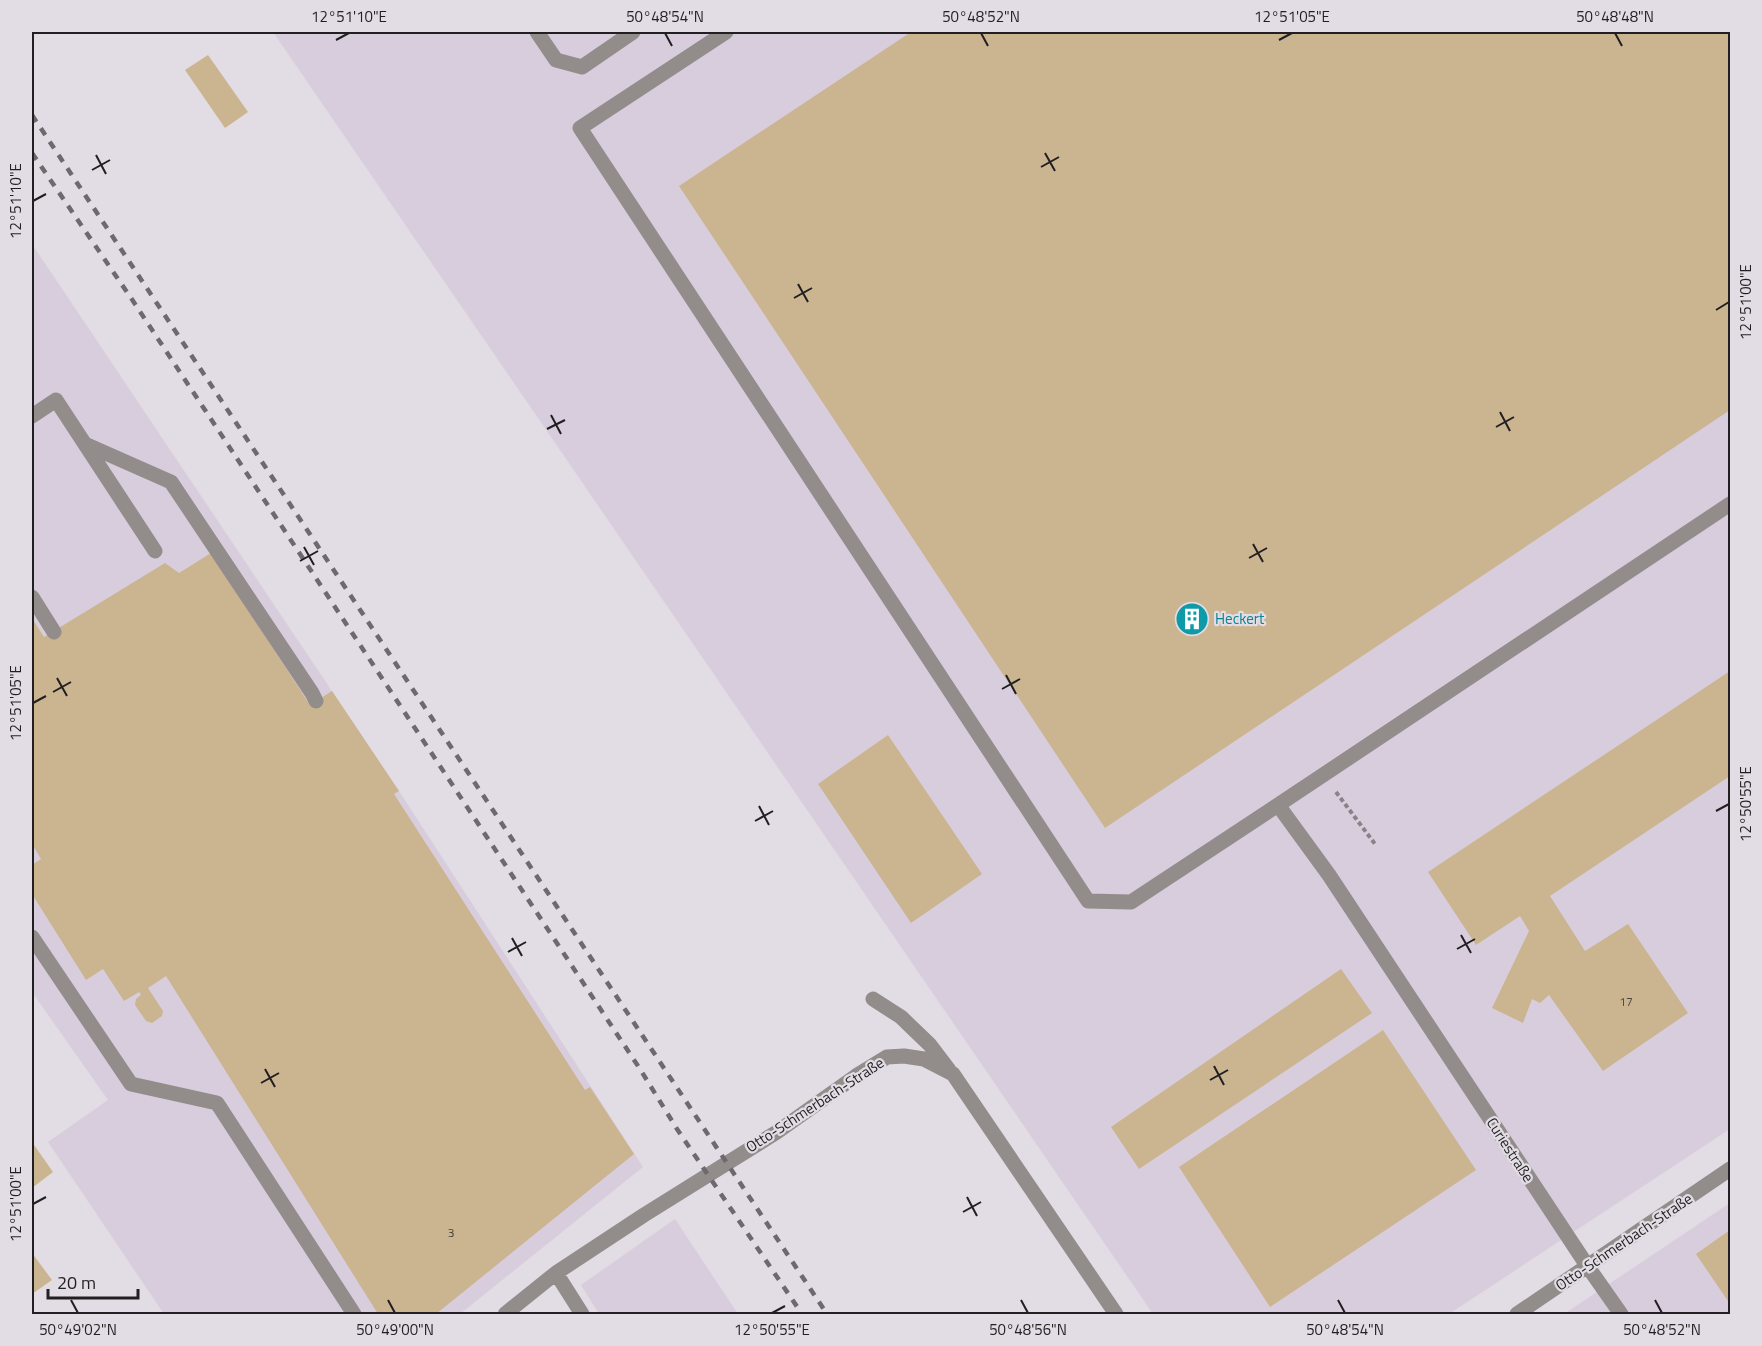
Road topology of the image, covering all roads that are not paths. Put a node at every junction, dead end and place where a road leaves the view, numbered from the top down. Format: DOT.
graph roads {
  1 [pos="537,32"];
  2 [pos="633,32"];
  3 [pos="726,32"];
  4 [pos="32,416"];
  5 [pos="85,444"];
  6 [pos="1731,504"];
  7 [pos="155,551"];
  8 [pos="32,597"];
  9 [pos="54,632"];
  10 [pos="316,701"];
  11 [pos="1278,805"];
  12 [pos="32,937"];
  13 [pos="873,999"];
  14 [pos="953,1074"];
  15 [pos="1731,1169"];
  16 [pos="1588,1267"];
  17 [pos="556,1274"];
  18 [pos="354,1314"];
  19 [pos="505,1314"];
  20 [pos="582,1314"];
  21 [pos="1116,1314"];
  22 [pos="1517,1314"];
  23 [pos="1621,1314"];
  1 -- 2 [label="street"];
  3 -- 11 [label="street"];
  4 -- 5 [label="street"];
  5 -- 7 [label="street"];
  5 -- 10 [label="street"];
  6 -- 11 [label="street"];
  8 -- 9 [label="street"];
  11 -- 16 [label="street, Curiestraße"];
  12 -- 18 [label="street"];
  13 -- 14 [label="street"];
  14 -- 17 [label="street, Otto-Schmerbach-Straße"];
  14 -- 21 [label="street, Otto-Schmerbach-Straße"];
  15 -- 16 [label="street, Otto-Schmerbach-Straße"];
  16 -- 22 [label="street, Otto-Schmerbach-Straße"];
  16 -- 23 [label="street, Curiestraße"];
  17 -- 19 [label="street, Otto-Schmerbach-Straße"];
  17 -- 20 [label="street"];
}
